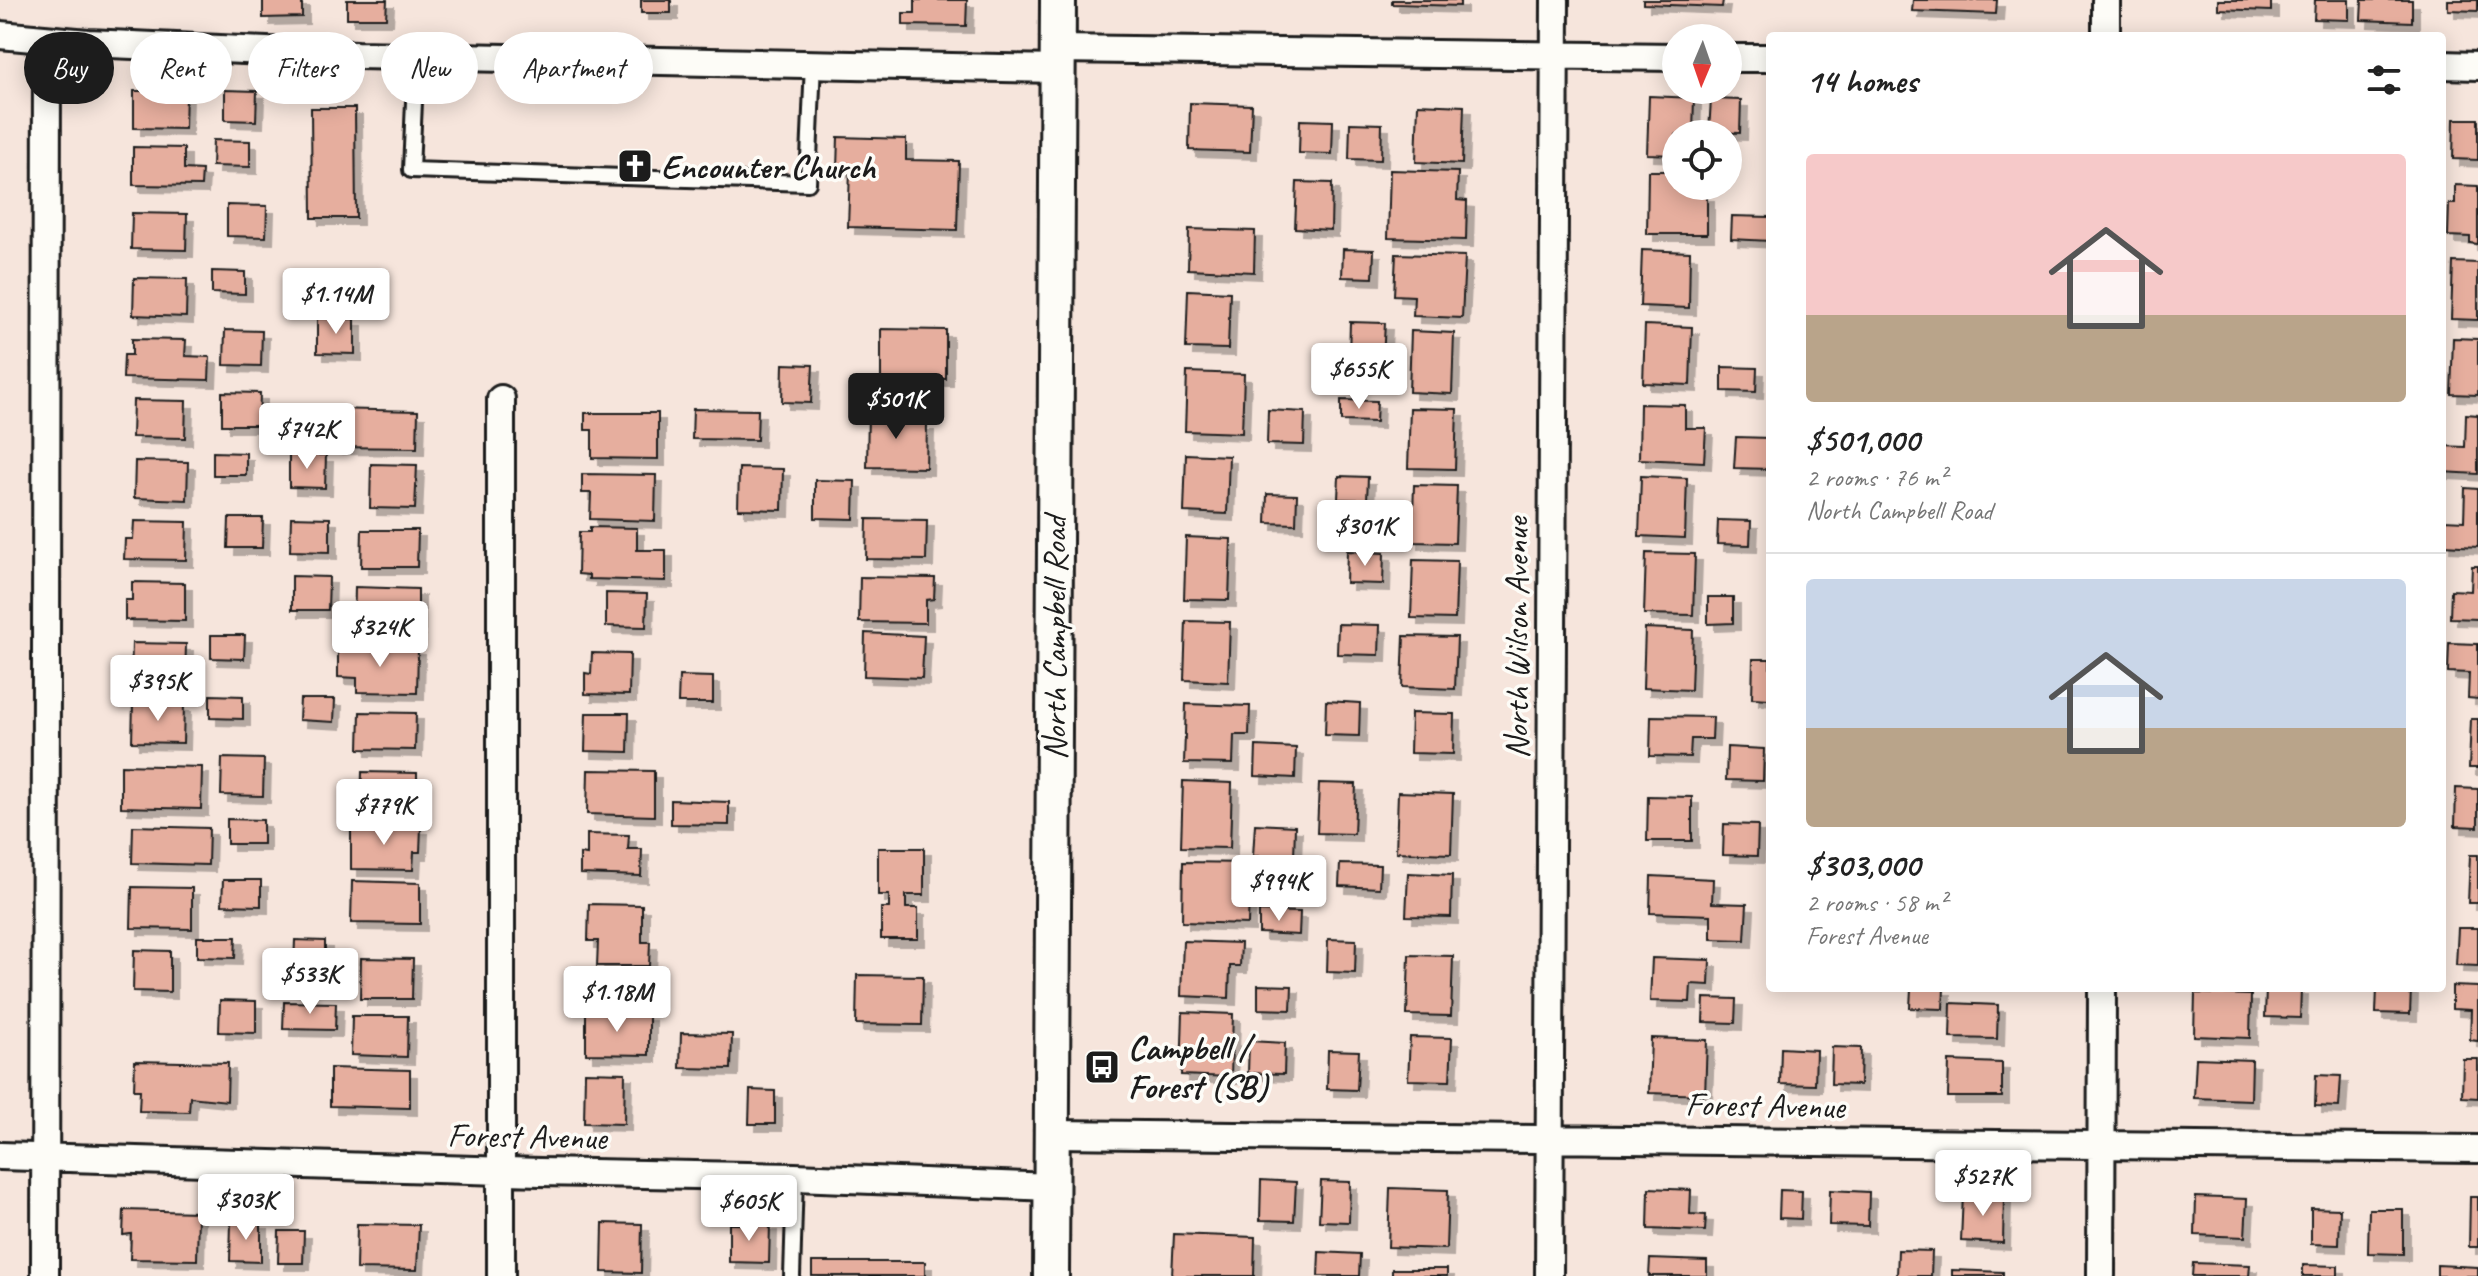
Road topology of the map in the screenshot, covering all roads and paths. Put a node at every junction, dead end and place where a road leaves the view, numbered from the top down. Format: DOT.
graph roads {
  1 [pos="1058,0"];
  2 [pos="1555,0"];
  3 [pos="2106,0"];
  4 [pos="2106,32"];
  5 [pos="0,35"];
  6 [pos="24,38"];
  7 [pos="114,44"];
  8 [pos="381,55"];
  9 [pos="1555,56"];
  10 [pos="478,57"];
  11 [pos="1662,57"];
  12 [pos="1742,58"];
  13 [pos="1766,58"];
  14 [pos="1058,59"];
  15 [pos="813,62"];
  16 [pos="2446,65"];
  17 [pos="2478,66"];
  18 [pos="47,104"];
  19 [pos="414,104"];
  20 [pos="501,399"];
  21 [pos="2102,992"];
  22 [pos="1052,1134"];
  23 [pos="1550,1140"];
  24 [pos="2101,1145"];
  25 [pos="2478,1149"];
  26 [pos="0,1156"];
  27 [pos="46,1158"];
  28 [pos="502,1171"];
  29 [pos="795,1177"];
  30 [pos="1052,1187"];
  31 [pos="45,1276"];
  32 [pos="501,1276"];
  33 [pos="792,1276"];
  34 [pos="1051,1276"];
  35 [pos="1549,1276"];
  36 [pos="2101,1276"];
  1 -- 14 [label="street, North Campbell Road"];
  2 -- 9 [label="street, North Wilson Avenue"];
  3 -- 4 [label="street"];
  5 -- 6 [label="street"];
  7 -- 8 [label="street"];
  9 -- 11 [label="street"];
  9 -- 14 [label="street"];
  9 -- 23 [label="street, North Wilson Avenue"];
  10 -- 15 [label="street"];
  12 -- 13 [label="street"];
  14 -- 15 [label="street"];
  14 -- 22 [label="street, North Campbell Road"];
  15 -- 19 [label="lane"];
  16 -- 17 [label="street"];
  18 -- 27 [label="street"];
  20 -- 28 [label="street"];
  21 -- 24 [label="street"];
  22 -- 23 [label="street, Forest Avenue"];
  22 -- 30 [label="street, North Campbell Road"];
  23 -- 24 [label="street, Forest Avenue"];
  23 -- 35 [label="street, North Wilson Avenue"];
  24 -- 25 [label="street, Forest Avenue"];
  24 -- 36 [label="street"];
  26 -- 27 [label="street, Forest Avenue"];
  27 -- 28 [label="street, Forest Avenue"];
  27 -- 31 [label="street"];
  28 -- 29 [label="street, Forest Avenue"];
  28 -- 32 [label="street"];
  29 -- 30 [label="street, Forest Avenue"];
  29 -- 33 [label="lane"];
  30 -- 34 [label="street, North Campbell Road"];
}
